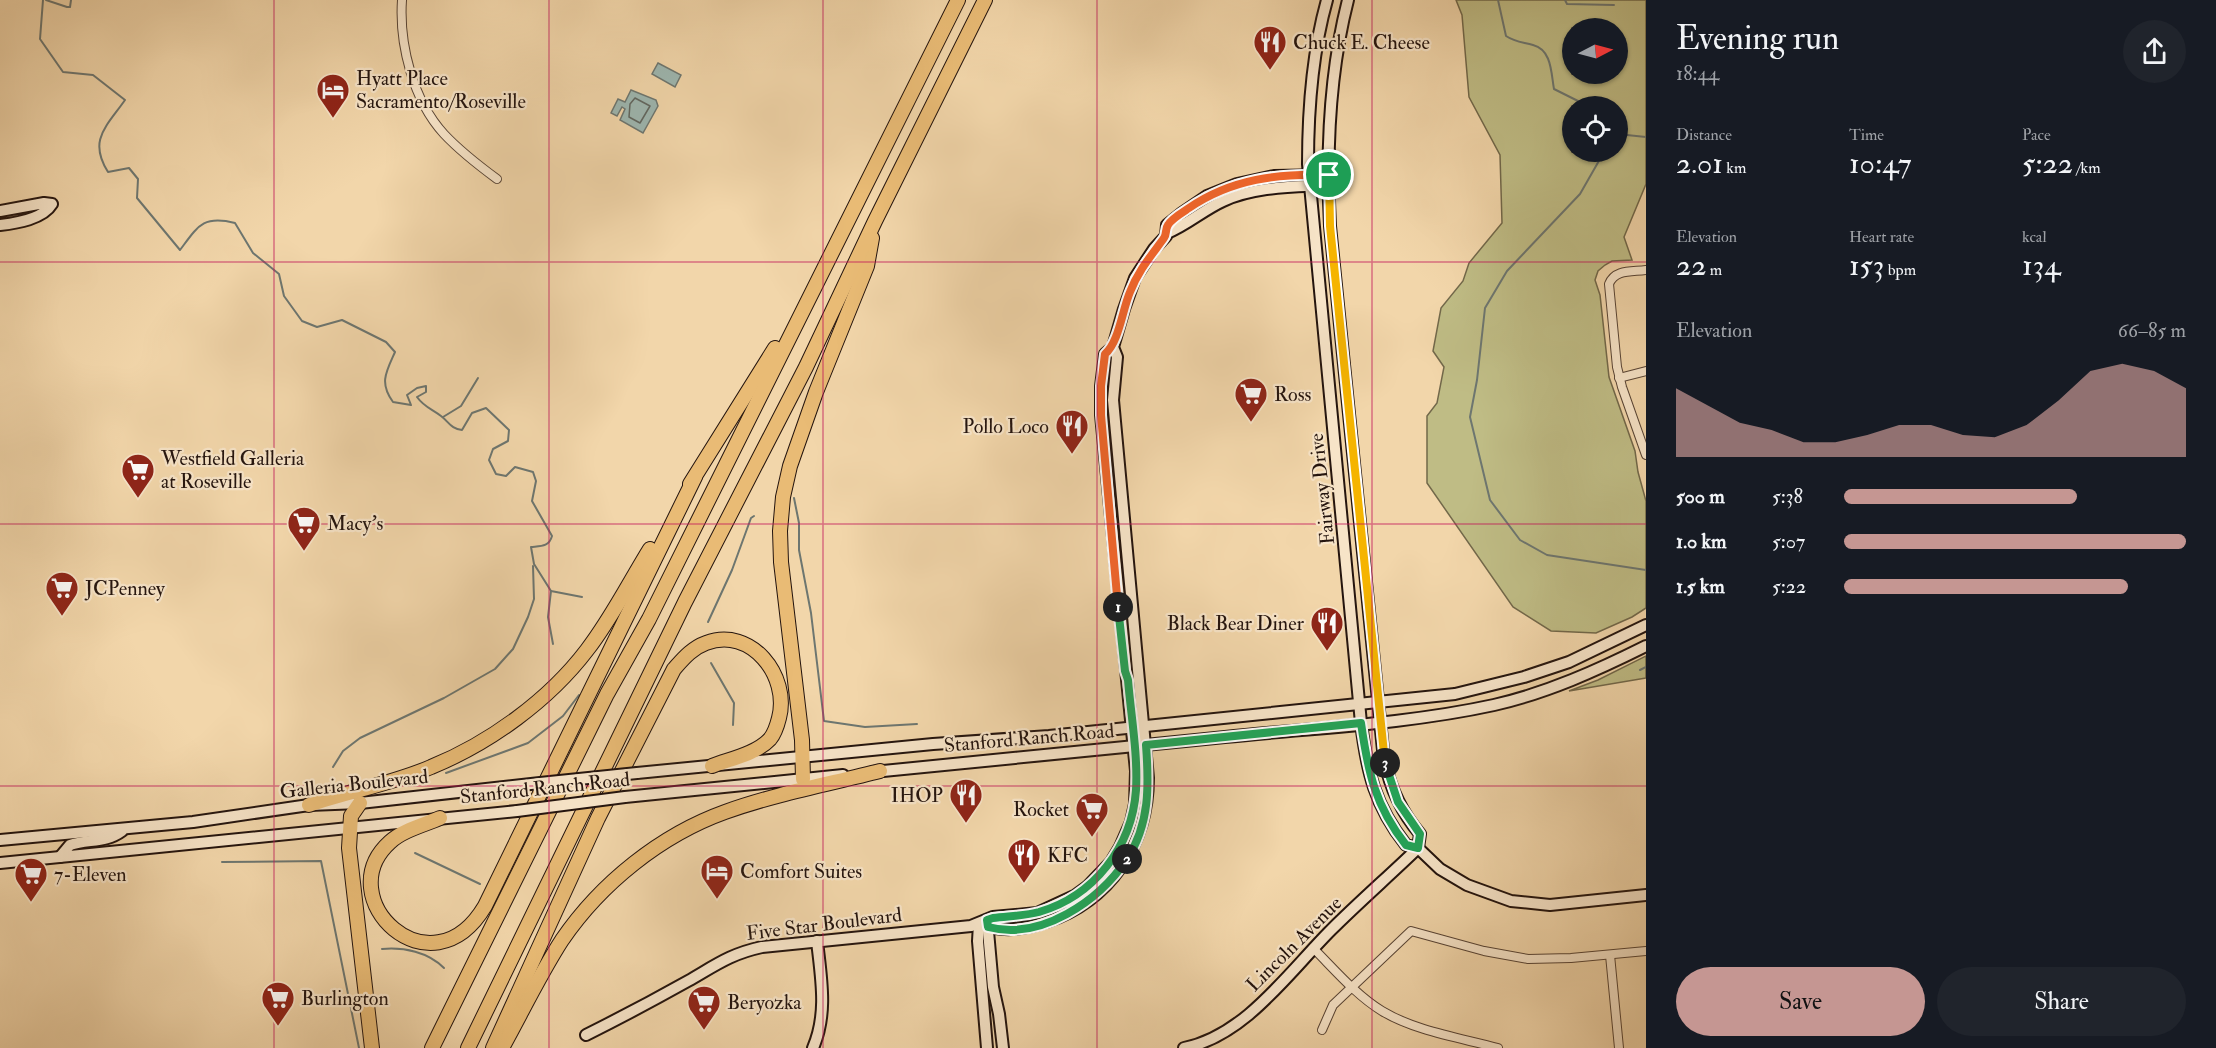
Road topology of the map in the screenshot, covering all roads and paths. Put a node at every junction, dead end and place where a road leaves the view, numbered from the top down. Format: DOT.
graph roads {
  1 [pos="402,0"];
  2 [pos="958,0"];
  3 [pos="985,0"];
  4 [pos="1327,0"];
  5 [pos="1348,0"];
  6 [pos="1308,174"];
  7 [pos="497,179"];
  8 [pos="1328,180"];
  9 [pos="1310,186"];
  10 [pos="0,211"];
  11 [pos="875,221"];
  12 [pos="0,225"];
  13 [pos="1167,233"];
  14 [pos="1646,270"];
  15 [pos="804,307"];
  16 [pos="1113,347"];
  17 [pos="1646,371"];
  18 [pos="1619,378"];
  19 [pos="1646,455"];
  20 [pos="695,477"];
  21 [pos="1356,483"];
  22 [pos="1340,485"];
  23 [pos="1646,625"];
  24 [pos="1136,640"];
  25 [pos="1122,641"];
  26 [pos="1646,646"];
  27 [pos="1378,703"];
  28 [pos="1360,704"];
  29 [pos="1380,721"];
  30 [pos="1361,723"];
  31 [pos="1144,726"];
  32 [pos="1132,727"];
  33 [pos="1146,745"];
  34 [pos="1134,747"];
  35 [pos="802,757"];
  36 [pos="712,766"];
  37 [pos="880,771"];
  38 [pos="803,779"];
  39 [pos="360,803"];
  40 [pos="309,805"];
  41 [pos="440,818"];
  42 [pos="1131,822"];
  43 [pos="349,827"];
  44 [pos="125,829"];
  45 [pos="0,840"];
  46 [pos="1418,848"];
  47 [pos="1129,856"];
  48 [pos="60,857"];
  49 [pos="0,863"];
  50 [pos="1076,895"];
  51 [pos="1646,895"];
  52 [pos="1056,919"];
  53 [pos="985,924"];
  54 [pos="817,941"];
  55 [pos="1313,948"];
  56 [pos="1646,951"];
  57 [pos="1610,954"];
  58 [pos="1352,986"];
  59 [pos="1322,1030"];
  60 [pos="585,1035"];
  61 [pos="1197,1046"];
  62 [pos="372,1048"];
  63 [pos="432,1048"];
  64 [pos="468,1048"];
  65 [pos="493,1048"];
  66 [pos="502,1048"];
  67 [pos="813,1048"];
  68 [pos="987,1048"];
  69 [pos="1003,1048"];
  70 [pos="1184,1048"];
  71 [pos="1498,1048"];
  72 [pos="1619,1048"];
  1 -- 7 [label="street"];
  2 -- 15 [label="highway"];
  3 -- 11 [label="highway"];
  4 -- 6 [label="main road, Fairway Drive"];
  5 -- 8 [label="main road, Fairway Drive"];
  6 -- 8 [label="main road, Five Star Boulevard"];
  6 -- 9 [label="main road, Fairway Drive"];
  6 -- 13 [label="main road, Five Star Boulevard"];
  8 -- 9 [label="main road, Five Star Boulevard"];
  8 -- 21 [label="main road, Fairway Drive"];
  9 -- 13 [label="main road, Five Star Boulevard"];
  9 -- 22 [label="main road, Fairway Drive"];
  10 -- 12 [label="main road"];
  11 -- 35 [label="highway"];
  11 -- 64 [label="highway"];
  13 -- 16 [label="main road, Five Star Boulevard"];
  14 -- 18 [label="street"];
  15 -- 20 [label="highway"];
  15 -- 63 [label="highway"];
  16 -- 24 [label="main road, Five Star Boulevard"];
  16 -- 25 [label="main road, Five Star Boulevard"];
  17 -- 18 [label="street"];
  18 -- 19 [label="street"];
  20 -- 40 [label="highway"];
  20 -- 41 [label="highway"];
  21 -- 22 [label="main road"];
  21 -- 27 [label="main road, Fairway Drive"];
  22 -- 28 [label="main road, Fairway Drive"];
  23 -- 27 [label="main road, Stanford Ranch Road"];
  24 -- 25 [label="main road"];
  24 -- 31 [label="main road, Five Star Boulevard"];
  25 -- 32 [label="main road, Five Star Boulevard"];
  26 -- 29 [label="main road, Stanford Ranch Road"];
  27 -- 28 [label="main road, Stanford Ranch Road"];
  27 -- 29 [label="main road, Fairway Drive"];
  28 -- 30 [label="main road, Fairway Drive"];
  28 -- 31 [label="main road, Stanford Ranch Road"];
  29 -- 30 [label="main road, Stanford Ranch Road"];
  29 -- 46 [label="main road, Fairway Drive"];
  30 -- 33 [label="main road, Stanford Ranch Road"];
  30 -- 46 [label="main road, Fairway Drive"];
  31 -- 32 [label="main road, Stanford Ranch Road"];
  31 -- 33 [label="main road, Five Star Boulevard"];
  32 -- 34 [label="main road, Five Star Boulevard"];
  32 -- 35 [label="main road, Stanford Ranch Road"];
  33 -- 34 [label="main road, Stanford Ranch Road"];
  33 -- 47 [label="main road, Five Star Boulevard"];
  34 -- 37 [label="main road, Stanford Ranch Road"];
  34 -- 42 [label="main road, Five Star Boulevard"];
  35 -- 36 [label="main road, Stanford Ranch Road"];
  35 -- 38 [label="highway"];
  36 -- 39 [label="main road, Galleria Boulevard, bridge"];
  36 -- 65 [label="highway"];
  37 -- 38 [label="main road, Stanford Ranch Road"];
  37 -- 66 [label="highway"];
  38 -- 41 [label="main road, Stanford Ranch Road, bridge"];
  39 -- 40 [label="main road, Galleria Boulevard"];
  39 -- 43 [label="highway"];
  40 -- 44 [label="main road, Galleria Boulevard"];
  41 -- 43 [label="main road"];
  42 -- 47 [label="main road"];
  42 -- 50 [label="main road, Five Star Boulevard"];
  43 -- 48 [label="main road"];
  43 -- 62 [label="highway"];
  44 -- 45 [label="main road, Galleria Boulevard"];
  44 -- 48 [label="main road"];
  46 -- 51 [label="main road, Fairway Drive"];
  46 -- 55 [label="main road, Lincoln Avenue"];
  47 -- 52 [label="main road, Five Star Boulevard"];
  48 -- 49 [label="main road"];
  50 -- 52 [label="main road"];
  50 -- 53 [label="main road, Five Star Boulevard"];
  52 -- 53 [label="main road, Five Star Boulevard"];
  53 -- 54 [label="main road, Five Star Boulevard"];
  53 -- 68 [label="main road"];
  53 -- 69 [label="main road"];
  54 -- 60 [label="main road, Five Star Boulevard"];
  54 -- 67 [label="main road"];
  55 -- 58 [label="street"];
  55 -- 61 [label="main road, Lincoln Avenue"];
  56 -- 57 [label="street"];
  57 -- 58 [label="street"];
  57 -- 72 [label="street"];
  58 -- 59 [label="street"];
  58 -- 71 [label="street"];
  61 -- 70 [label="main road, Lincoln Avenue"];
}
